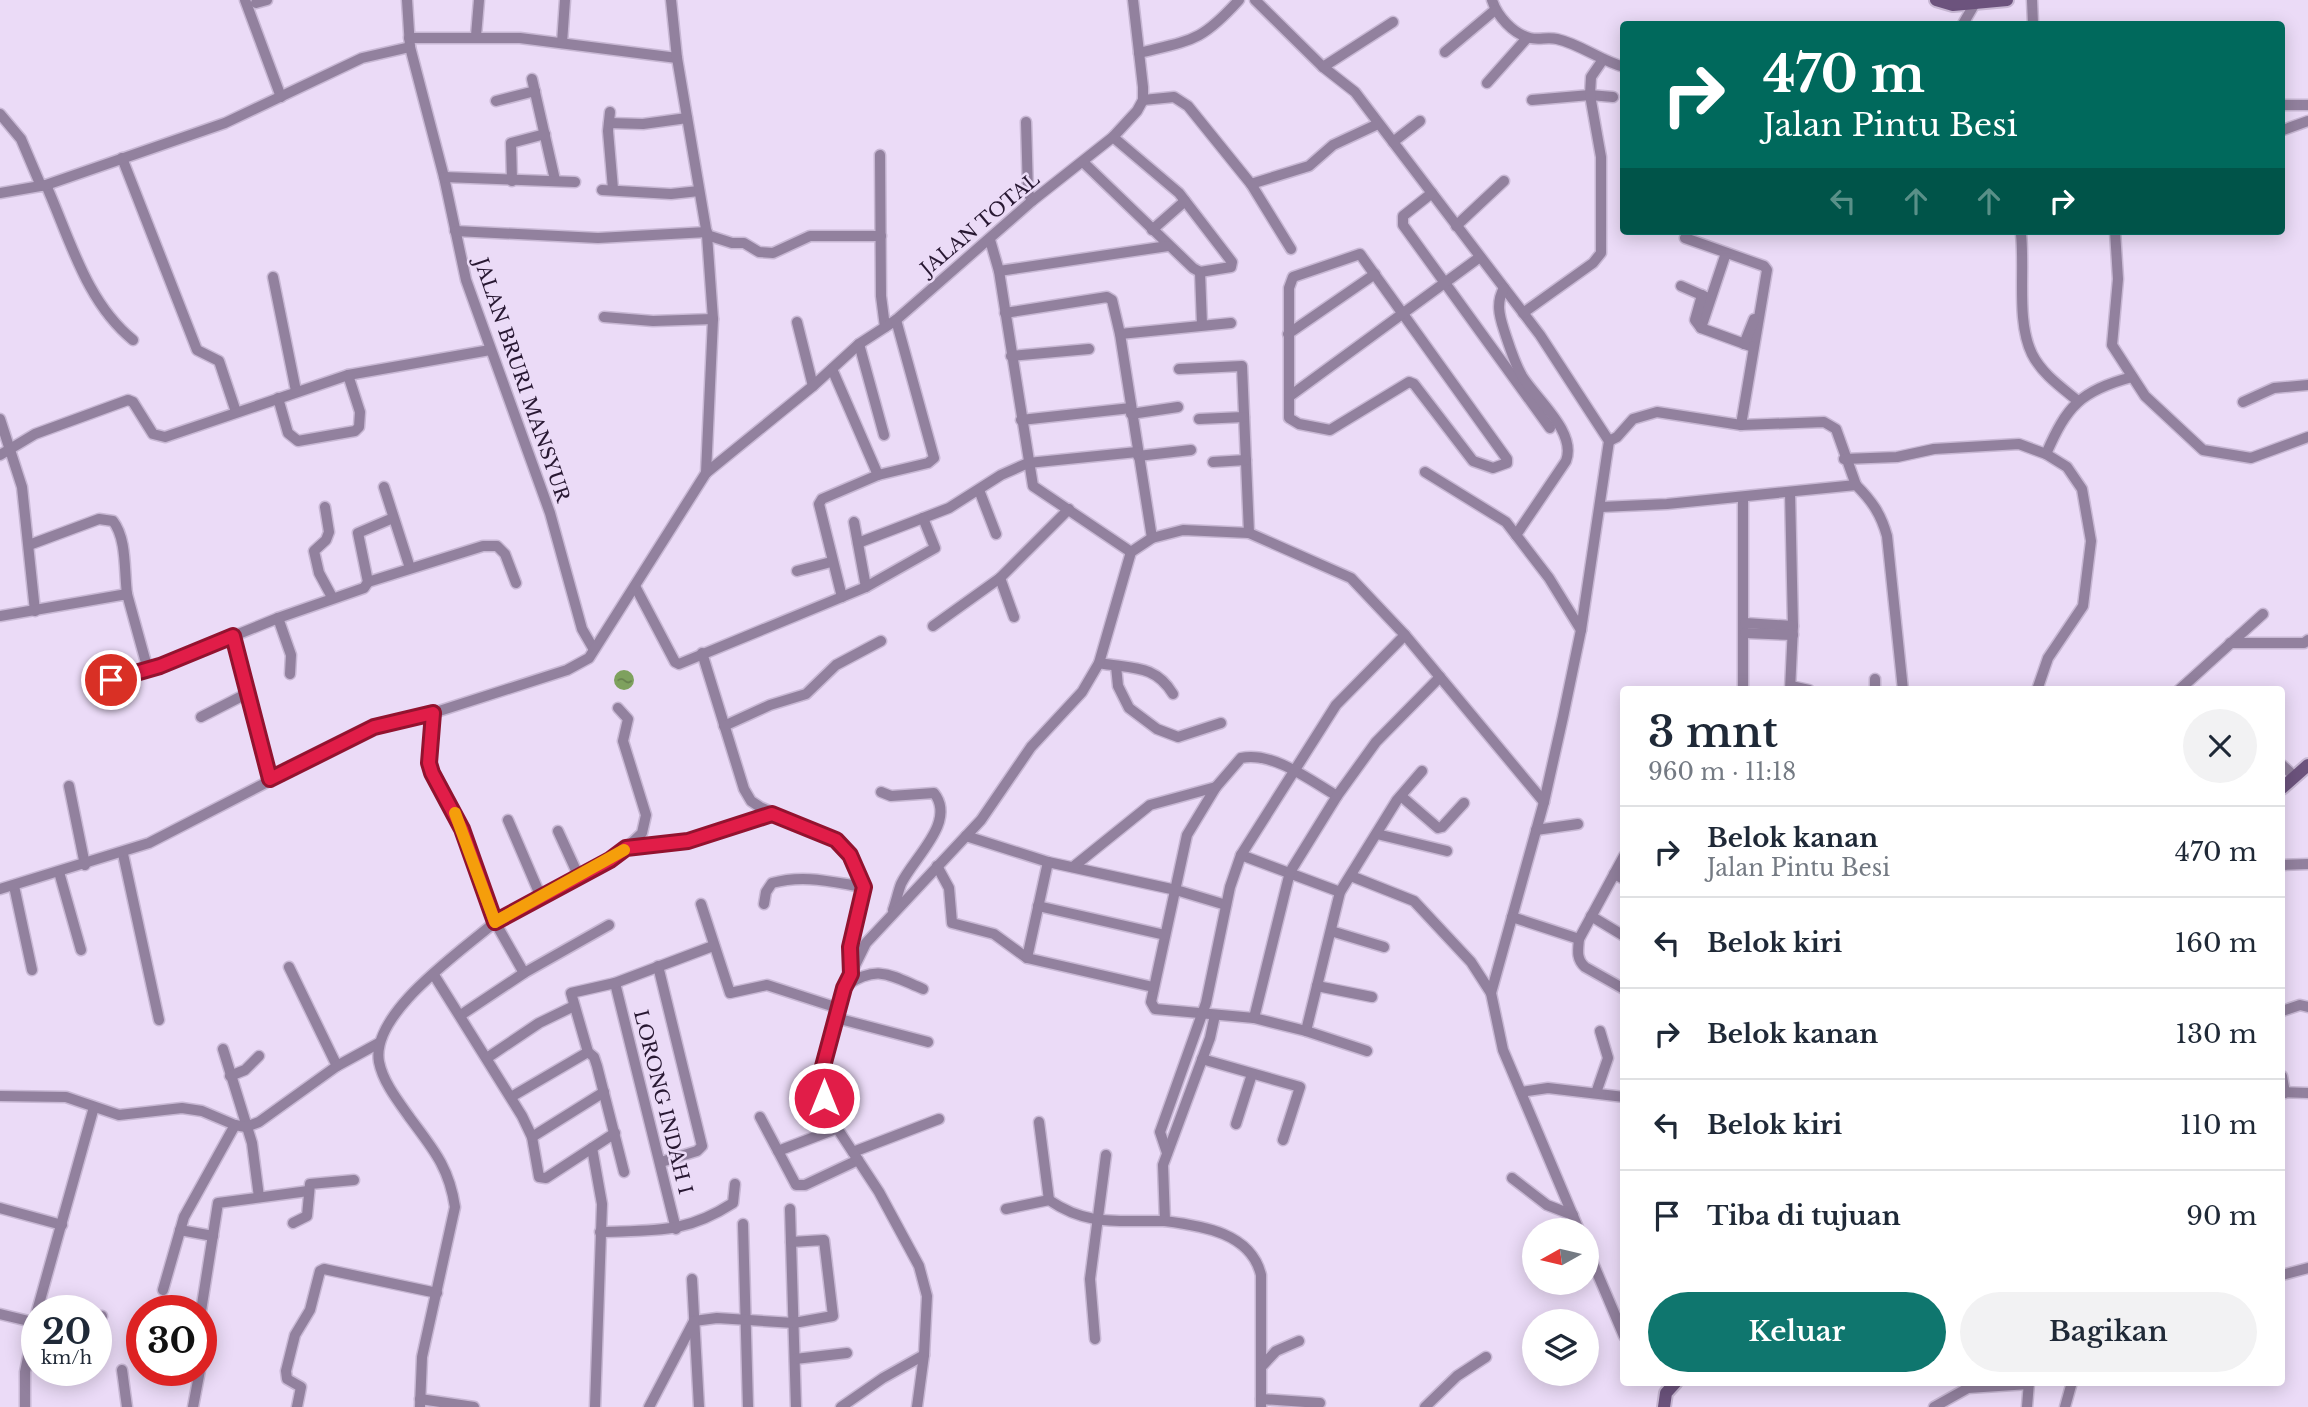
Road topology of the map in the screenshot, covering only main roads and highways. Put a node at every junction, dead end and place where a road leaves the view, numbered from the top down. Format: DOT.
graph roads {
  1 [pos="1936,0"];
  2 [pos="2007,0"];
  3 [pos="2308,765"];
  4 [pos="2285,785"];
  5 [pos="1663,1388"];
  6 [pos="1664,1407"];
  1 -- 2 [label="main road"];
  3 -- 4 [label="main road"];
  5 -- 6 [label="main road"];
}
